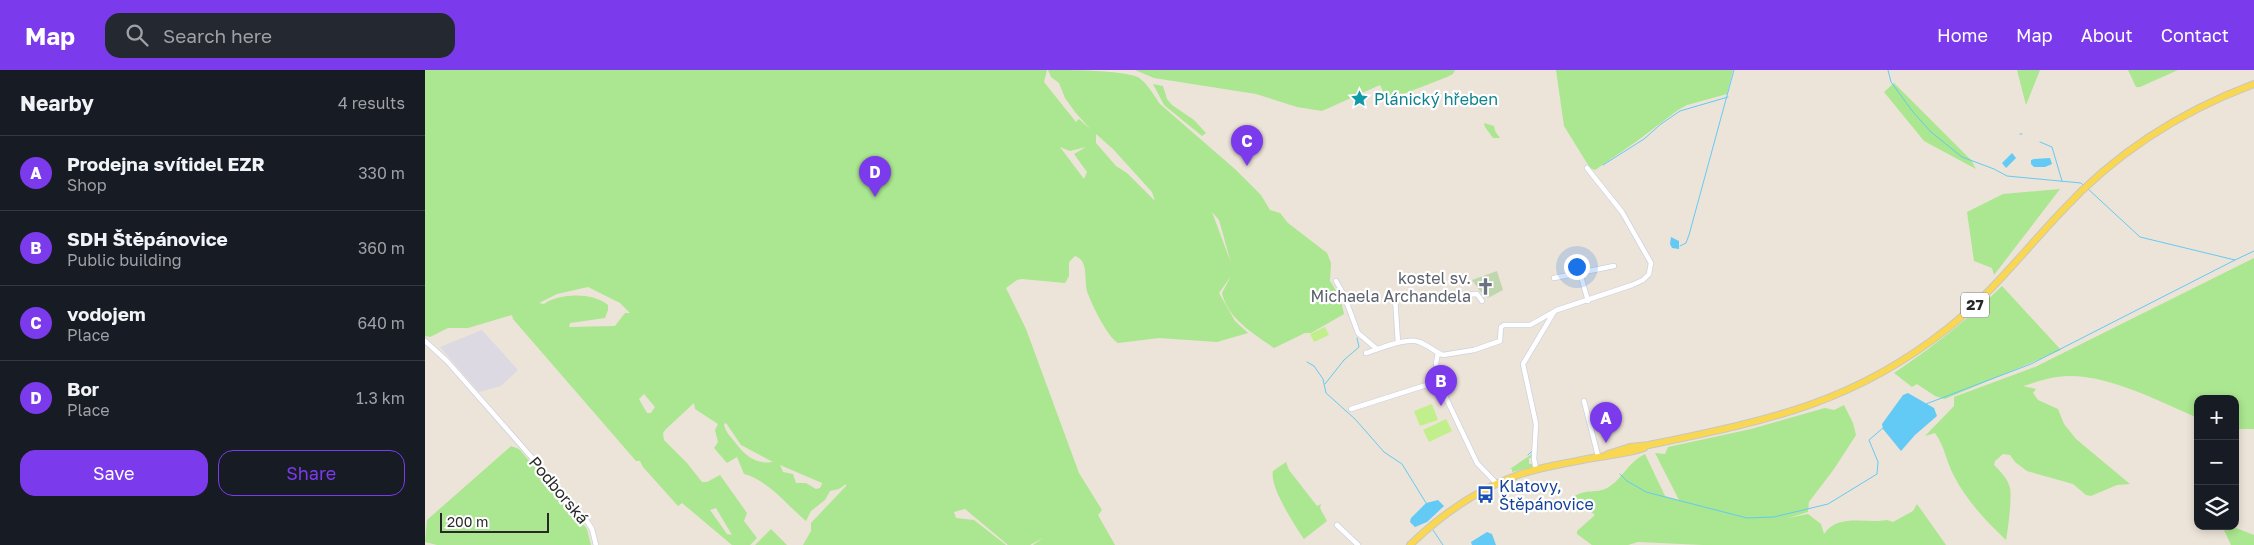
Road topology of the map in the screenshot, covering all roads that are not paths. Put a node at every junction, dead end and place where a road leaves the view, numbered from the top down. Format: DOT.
graph roads {
  1 [pos="2254,84"];
  2 [pos="1587,168"];
  3 [pos="1614,266"];
  4 [pos="1580,273"];
  5 [pos="1554,278"];
  6 [pos="1336,281"];
  7 [pos="1482,301"];
  8 [pos="1588,301"];
  9 [pos="1554,312"];
  10 [pos="425,341"];
  11 [pos="1398,343"];
  12 [pos="1377,348"];
  13 [pos="1366,353"];
  14 [pos="1438,353"];
  15 [pos="1439,381"];
  16 [pos="1584,401"];
  17 [pos="1351,409"];
  18 [pos="1599,456"];
  19 [pos="1536,469"];
  20 [pos="1497,484"];
  21 [pos="1337,525"];
  22 [pos="596,545"];
  23 [pos="1358,545"];
  24 [pos="1410,545"];
  1 -- 18 [label="main road, 27"];
  2 -- 8 [label="street"];
  3 -- 4 [label="street"];
  4 -- 5 [label="street"];
  4 -- 8 [label="street"];
  6 -- 12 [label="street"];
  7 -- 11 [label="street"];
  8 -- 9 [label="street"];
  9 -- 14 [label="street"];
  9 -- 19 [label="street"];
  10 -- 22 [label="street, Podborská"];
  11 -- 12 [label="street"];
  11 -- 14 [label="street"];
  12 -- 13 [label="street"];
  14 -- 15 [label="street"];
  15 -- 17 [label="street"];
  15 -- 20 [label="street"];
  16 -- 18 [label="street"];
  18 -- 19 [label="main road, 27"];
  19 -- 20 [label="main road, 27"];
  20 -- 24 [label="main road, 27"];
  21 -- 23 [label="street"];
}
